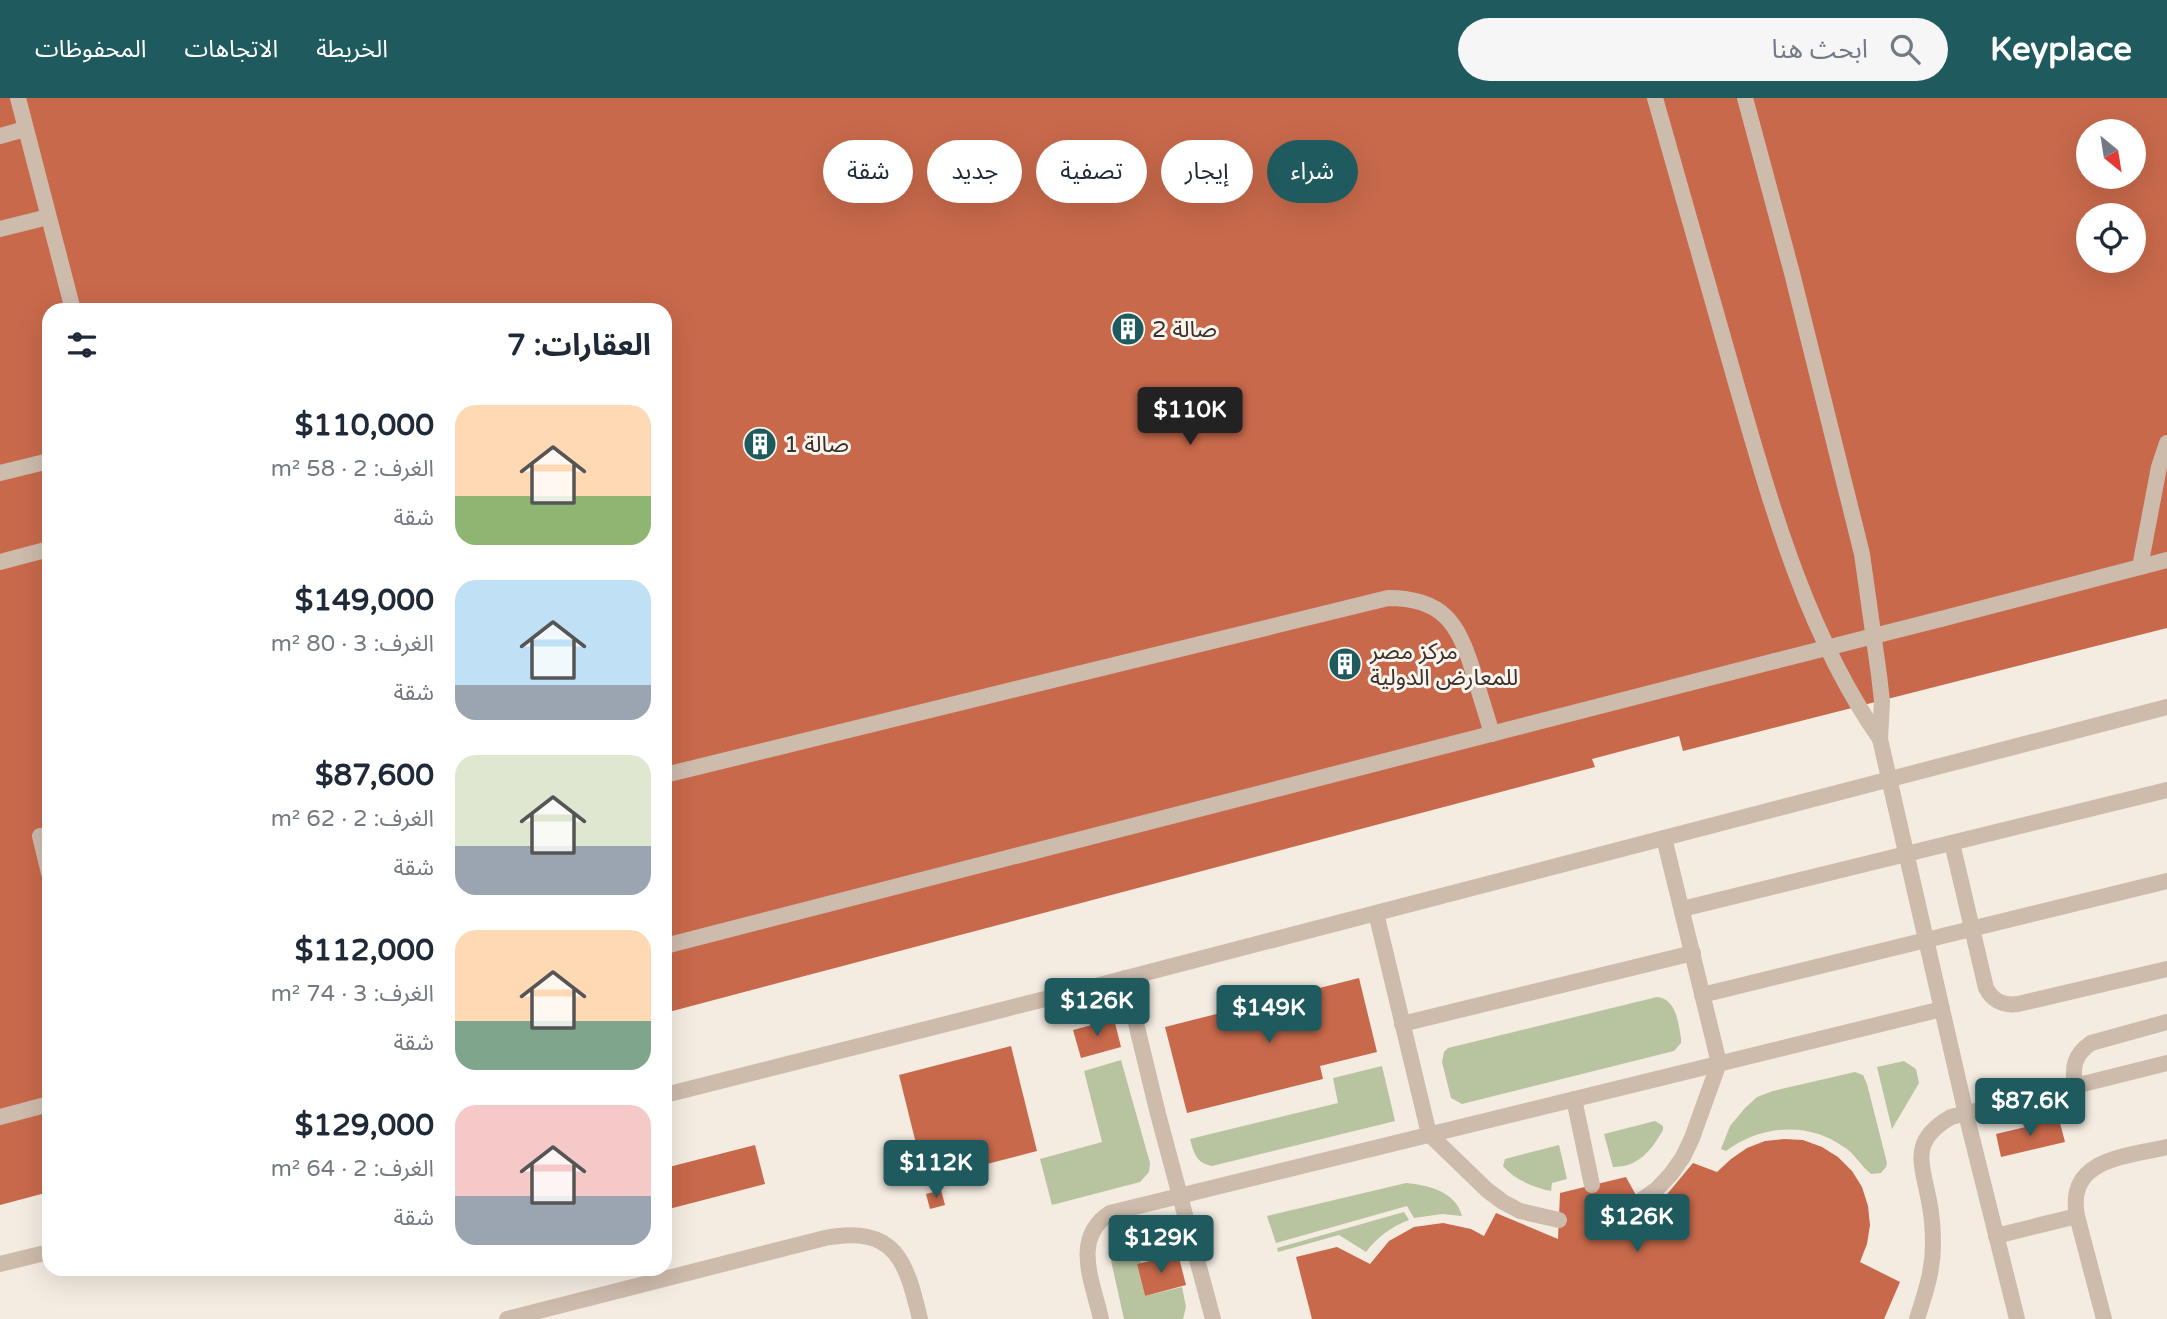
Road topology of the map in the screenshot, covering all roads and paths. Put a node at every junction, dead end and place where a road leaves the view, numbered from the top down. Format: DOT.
graph roads {
  1 [pos="18,98"];
  2 [pos="1655,98"];
  3 [pos="1745,98"];
  4 [pos="25,129"];
  5 [pos="0,136"];
  6 [pos="48,217"];
  7 [pos="0,229"];
  8 [pos="71,303"];
  9 [pos="2167,443"];
  10 [pos="42,462"];
  11 [pos="0,473"];
  12 [pos="42,551"];
  13 [pos="2167,560"];
  14 [pos="0,562"];
  15 [pos="2140,568"];
  16 [pos="2167,707"];
  17 [pos="1492,734"];
  18 [pos="1880,738"];
  19 [pos="672,773"];
  20 [pos="1889,779"];
  21 [pos="2167,790"];
  22 [pos="40,836"];
  23 [pos="1664,838"];
  24 [pos="1952,843"];
  25 [pos="42,844"];
  26 [pos="1906,854"];
  27 [pos="2167,881"];
  28 [pos="1682,909"];
  29 [pos="1376,913"];
  30 [pos="1972,929"];
  31 [pos="1926,940"];
  32 [pos="672,944"];
  33 [pos="1693,953"];
  34 [pos="2167,969"];
  35 [pos="1125,978"];
  36 [pos="1702,995"];
  37 [pos="1942,1009"];
  38 [pos="2167,1022"];
  39 [pos="1402,1024"];
  40 [pos="1719,1063"];
  41 [pos="2167,1063"];
  42 [pos="2075,1086"];
  43 [pos="672,1093"];
  44 [pos="1574,1099"];
  45 [pos="42,1106"];
  46 [pos="1966,1114"];
  47 [pos="0,1116"];
  48 [pos="1429,1135"];
  49 [pos="2167,1147"];
  50 [pos="1592,1185"];
  51 [pos="1181,1195"];
  52 [pos="1640,1201"];
  53 [pos="2077,1216"];
  54 [pos="1559,1220"];
  55 [pos="1996,1236"];
  56 [pos="42,1254"];
  57 [pos="0,1264"];
  58 [pos="918,1318"];
  59 [pos="507,1319"];
  60 [pos="1101,1319"];
  61 [pos="1213,1319"];
  62 [pos="1917,1319"];
  63 [pos="2017,1319"];
  64 [pos="2104,1319"];
  1 -- 4 [label="lane"];
  2 -- 18 [label="lane"];
  3 -- 18 [label="lane"];
  4 -- 5 [label="lane"];
  4 -- 6 [label="lane"];
  6 -- 7 [label="lane"];
  6 -- 8 [label="lane"];
  9 -- 15 [label="lane"];
  10 -- 11 [label="lane"];
  12 -- 14 [label="lane"];
  13 -- 15 [label="lane"];
  15 -- 17 [label="lane, bridge"];
  16 -- 20 [label="lane"];
  17 -- 19 [label="lane"];
  17 -- 32 [label="lane"];
  18 -- 20 [label="lane"];
  20 -- 23 [label="lane"];
  20 -- 26 [label="lane"];
  21 -- 24 [label="lane"];
  22 -- 25 [label="lane"];
  23 -- 28 [label="lane"];
  23 -- 29 [label="lane"];
  24 -- 26 [label="lane"];
  24 -- 30 [label="lane"];
  26 -- 28 [label="lane"];
  26 -- 31 [label="lane"];
  27 -- 30 [label="lane"];
  28 -- 33 [label="lane"];
  29 -- 35 [label="lane"];
  29 -- 39 [label="lane"];
  30 -- 31 [label="lane"];
  30 -- 34 [label="lane"];
  31 -- 36 [label="lane"];
  31 -- 37 [label="lane"];
  33 -- 36 [label="lane"];
  33 -- 39 [label="lane"];
  35 -- 43 [label="lane"];
  35 -- 51 [label="lane"];
  36 -- 40 [label="lane"];
  37 -- 40 [label="lane"];
  37 -- 46 [label="lane"];
  38 -- 42 [label="lane"];
  39 -- 48 [label="lane"];
  40 -- 44 [label="lane"];
  40 -- 52 [label="lane"];
  41 -- 42 [label="lane"];
  42 -- 46 [label="lane"];
  44 -- 48 [label="lane"];
  44 -- 50 [label="lane"];
  45 -- 47 [label="lane"];
  46 -- 55 [label="lane"];
  46 -- 62 [label="lane"];
  48 -- 51 [label="lane"];
  48 -- 54 [label="lane"];
  49 -- 53 [label="lane"];
  51 -- 60 [label="lane"];
  51 -- 61 [label="lane"];
  53 -- 55 [label="lane"];
  53 -- 64 [label="lane"];
  55 -- 63 [label="lane"];
  56 -- 57 [label="lane"];
  58 -- 59 [label="lane"];
}
